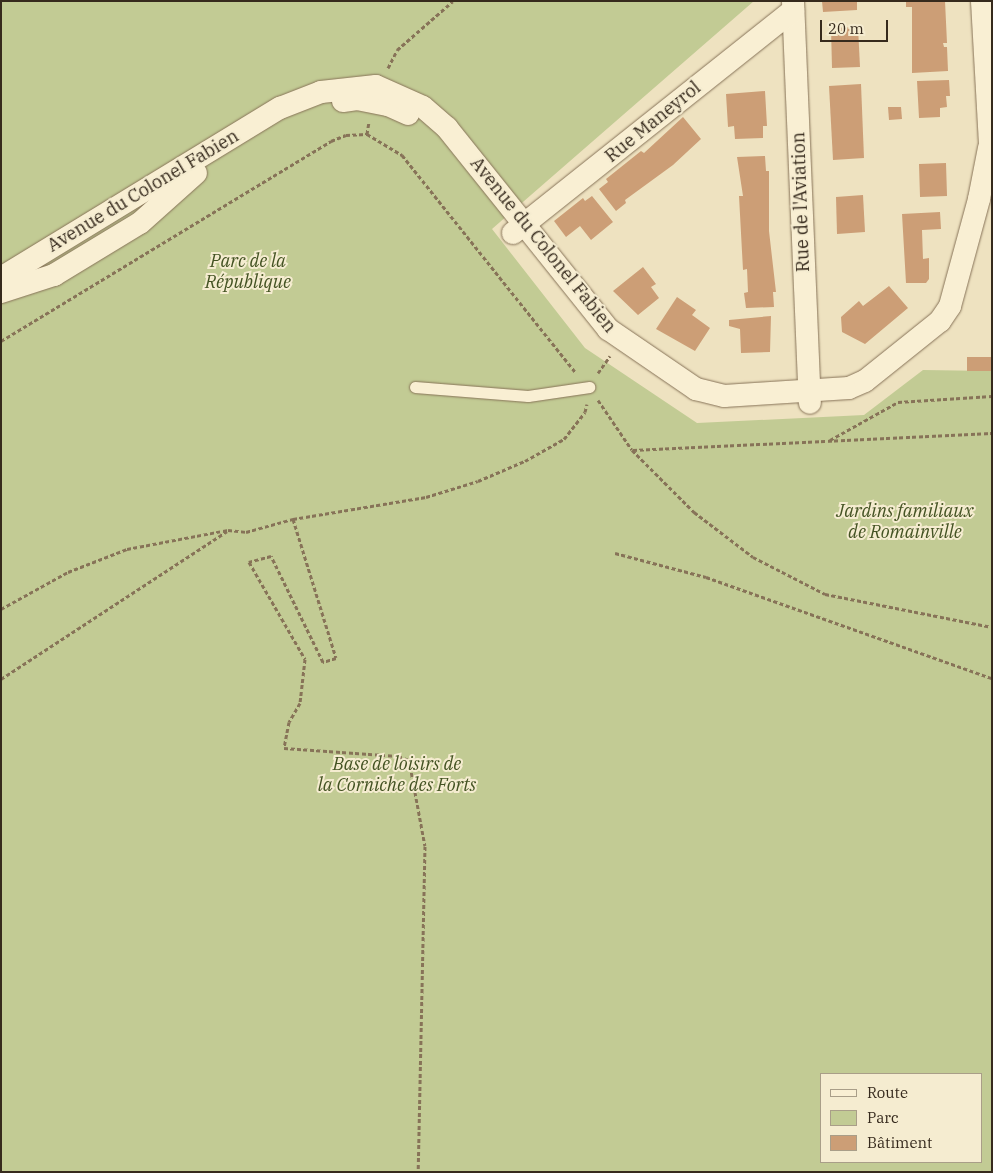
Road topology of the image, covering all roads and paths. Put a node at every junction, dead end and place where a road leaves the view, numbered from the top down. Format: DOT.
graph roads {
  1 [pos="453,1"];
  2 [pos="982,1"];
  3 [pos="793,6"];
  4 [pos="376,86"];
  5 [pos="991,157"];
  6 [pos="992,202"];
  7 [pos="519,229"];
  8 [pos="1,278"];
  9 [pos="1,292"];
  10 [pos="1,341"];
  11 [pos="613,350"];
  12 [pos="415,387"];
  13 [pos="589,387"];
  14 [pos="992,396"];
  15 [pos="810,397"];
  16 [pos="992,433"];
  17 [pos="828,441"];
  18 [pos="632,450"];
  19 [pos="293,519"];
  20 [pos="228,530"];
  21 [pos="615,553"];
  22 [pos="1,609"];
  23 [pos="992,628"];
  24 [pos="992,678"];
  25 [pos="1,679"];
  26 [pos="418,1172"];
  1 -- 4 [label="path"];
  2 -- 5 [label="street, Avenue du Colonel Fabien"];
  3 -- 7 [label="street, Rue Maneyrol"];
  3 -- 15 [label="street, Rue de l'Aviation"];
  4 -- 7 [label="street, Avenue du Colonel Fabien"];
  4 -- 8 [label="street, Avenue du Colonel Fabien"];
  5 -- 15 [label="street, Avenue du Colonel Fabien"];
  6 -- 15 [label="street, Avenue du Colonel Fabien"];
  7 -- 9 [label="street, Avenue du Colonel Fabien"];
  7 -- 11 [label="street, Avenue du Colonel Fabien"];
  7 -- 15 [label="street, Avenue du Colonel Fabien"];
  10 -- 13 [label="path"];
  11 -- 13 [label="path"];
  11 -- 15 [label="street, Avenue du Colonel Fabien"];
  12 -- 13 [label="lane"];
  13 -- 18 [label="path"];
  13 -- 19 [label="path"];
  14 -- 17 [label="path"];
  16 -- 17 [label="path"];
  17 -- 18 [label="path"];
  18 -- 23 [label="path"];
  19 -- 20 [label="path"];
  19 -- 26 [label="path"];
  20 -- 22 [label="path"];
  20 -- 25 [label="path"];
  21 -- 24 [label="path"];
}
